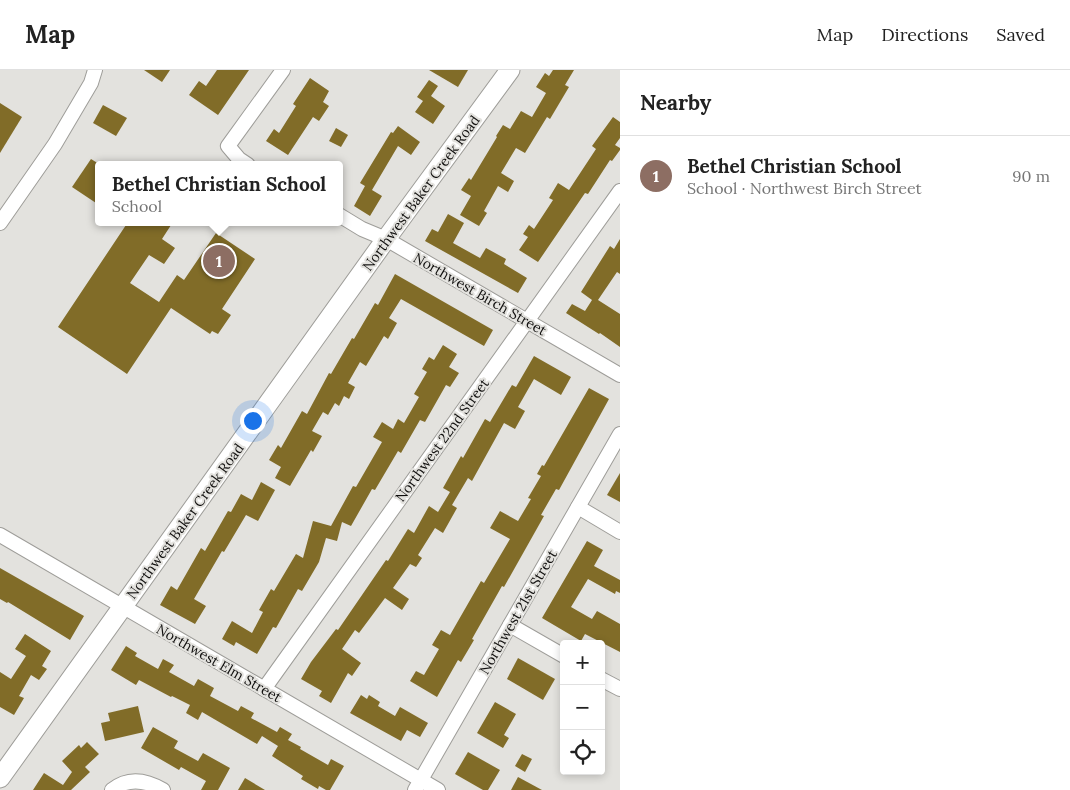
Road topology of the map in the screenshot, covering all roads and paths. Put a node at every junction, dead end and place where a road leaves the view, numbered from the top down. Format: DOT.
graph roads {
  1 [pos="95,70"];
  2 [pos="282,70"];
  3 [pos="510,70"];
  4 [pos="242,161"];
  5 [pos="620,191"];
  6 [pos="343,217"];
  7 [pos="0,223"];
  8 [pos="386,239"];
  9 [pos="527,321"];
  10 [pos="620,375"];
  11 [pos="620,434"];
  12 [pos="578,507"];
  13 [pos="620,532"];
  14 [pos="0,535"];
  15 [pos="123,607"];
  16 [pos="510,625"];
  17 [pos="560,654"];
  18 [pos="605,681"];
  19 [pos="264,689"];
  20 [pos="620,689"];
  21 [pos="0,778"];
  22 [pos="418,785"];
  23 [pos="112,790"];
  24 [pos="163,790"];
  25 [pos="438,790"];
  1 -- 7 [label="street"];
  2 -- 4 [label="street"];
  3 -- 8 [label="main road, Northwest Baker Creek Road"];
  5 -- 9 [label="street, Northwest 22nd Street"];
  6 -- 8 [label="street, Northwest Birch Street"];
  8 -- 9 [label="street, Northwest Birch Street"];
  8 -- 15 [label="main road, Northwest Baker Creek Road"];
  9 -- 10 [label="street, Northwest Birch Street"];
  9 -- 19 [label="street, Northwest 22nd Street"];
  11 -- 12 [label="street, Northwest 21st Street"];
  12 -- 13 [label="street"];
  12 -- 16 [label="street, Northwest 21st Street"];
  14 -- 15 [label="street, Northwest Elm Street"];
  15 -- 19 [label="street, Northwest Elm Street"];
  15 -- 21 [label="main road, Northwest Baker Creek Road"];
  16 -- 17 [label="street"];
  16 -- 22 [label="street, Northwest 21st Street"];
  18 -- 20 [label="street"];
  19 -- 22 [label="street, Northwest Elm Street"];
  22 -- 25 [label="street, Northwest Elm Street"];
  23 -- 24 [label="street"];
}
